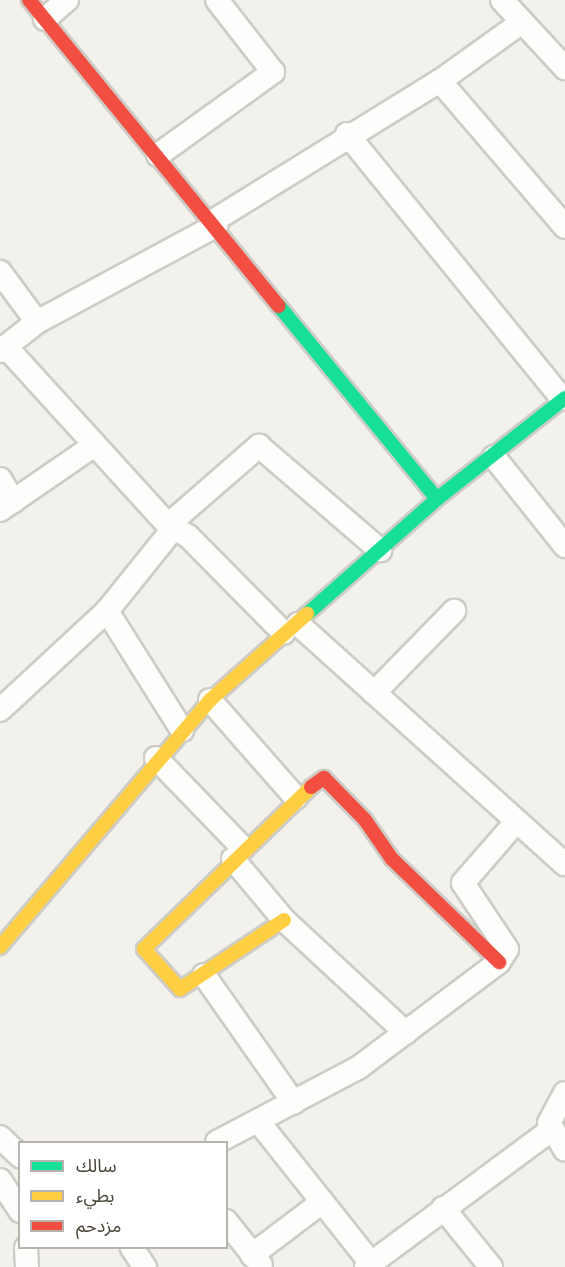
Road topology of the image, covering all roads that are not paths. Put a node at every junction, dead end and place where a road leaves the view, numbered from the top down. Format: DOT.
graph roads {
  1 [pos="29,0"];
  2 [pos="67,0"];
  3 [pos="217,0"];
  4 [pos="502,0"];
  5 [pos="45,19"];
  6 [pos="522,22"];
  7 [pos="565,68"];
  8 [pos="440,81"];
  9 [pos="347,134"];
  10 [pos="158,155"];
  11 [pos="215,223"];
  12 [pos="565,226"];
  13 [pos="0,272"];
  14 [pos="37,322"];
  15 [pos="3,349"];
  16 [pos="564,398"];
  17 [pos="93,446"];
  18 [pos="494,457"];
  19 [pos="0,479"];
  20 [pos="437,499"];
  21 [pos="6,506"];
  22 [pos="170,527"];
  23 [pos="565,546"];
  24 [pos="380,550"];
  25 [pos="107,611"];
  26 [pos="454,611"];
  27 [pos="291,628"];
  28 [pos="374,693"];
  29 [pos="210,700"];
  30 [pos="0,710"];
  31 [pos="182,730"];
  32 [pos="156,758"];
  33 [pos="296,798"];
  34 [pos="516,822"];
  35 [pos="238,853"];
  36 [pos="565,864"];
  37 [pos="284,920"];
  38 [pos="0,947"];
  39 [pos="499,962"];
  40 [pos="204,975"];
  41 [pos="406,1034"];
  42 [pos="565,1093"];
  43 [pos="294,1103"];
  44 [pos="258,1121"];
  45 [pos="551,1130"];
  46 [pos="0,1137"];
  47 [pos="221,1141"];
  48 [pos="565,1150"];
  49 [pos="18,1153"];
  50 [pos="18,1166"];
  51 [pos="0,1179"];
  52 [pos="322,1202"];
  53 [pos="18,1208"];
  54 [pos="443,1208"];
  55 [pos="228,1224"];
  56 [pos="26,1249"];
  57 [pos="133,1249"];
  58 [pos="257,1261"];
  59 [pos="370,1265"];
  60 [pos="27,1267"];
  61 [pos="145,1267"];
  62 [pos="491,1267"];
  1 -- 5 [label="street"];
  2 -- 5 [label="street"];
  3 -- 10 [label="street"];
  4 -- 6 [label="street"];
  5 -- 10 [label="street"];
  6 -- 7 [label="street"];
  6 -- 8 [label="street"];
  8 -- 9 [label="street"];
  8 -- 12 [label="street"];
  9 -- 11 [label="street"];
  9 -- 16 [label="street"];
  10 -- 11 [label="street"];
  11 -- 14 [label="street"];
  11 -- 20 [label="street"];
  13 -- 14 [label="street"];
  14 -- 15 [label="street"];
  15 -- 17 [label="street"];
  16 -- 18 [label="street"];
  17 -- 21 [label="street"];
  17 -- 22 [label="street"];
  18 -- 20 [label="street"];
  18 -- 23 [label="street"];
  19 -- 21 [label="street"];
  20 -- 24 [label="street"];
  22 -- 24 [label="street"];
  22 -- 25 [label="street"];
  22 -- 27 [label="street"];
  24 -- 27 [label="street"];
  25 -- 30 [label="street"];
  25 -- 31 [label="street"];
  26 -- 28 [label="street"];
  27 -- 28 [label="street"];
  27 -- 29 [label="street"];
  28 -- 34 [label="street"];
  29 -- 31 [label="street"];
  29 -- 33 [label="street"];
  31 -- 32 [label="street"];
  32 -- 35 [label="street"];
  32 -- 38 [label="street"];
  33 -- 35 [label="street"];
  33 -- 39 [label="street"];
  34 -- 36 [label="street"];
  34 -- 39 [label="street"];
  35 -- 37 [label="street"];
  35 -- 40 [label="street"];
  37 -- 40 [label="street"];
  37 -- 41 [label="street"];
  39 -- 41 [label="street"];
  40 -- 43 [label="street"];
  41 -- 43 [label="street"];
  42 -- 45 [label="street"];
  43 -- 44 [label="street"];
  44 -- 47 [label="street"];
  44 -- 52 [label="street"];
  45 -- 48 [label="street"];
  45 -- 54 [label="street"];
  46 -- 49 [label="street"];
  50 -- 51 [label="street"];
  51 -- 53 [label="street"];
  52 -- 58 [label="street"];
  52 -- 59 [label="street"];
  54 -- 59 [label="street"];
  54 -- 62 [label="street"];
  55 -- 58 [label="street"];
  56 -- 60 [label="street"];
  57 -- 61 [label="street"];
}
